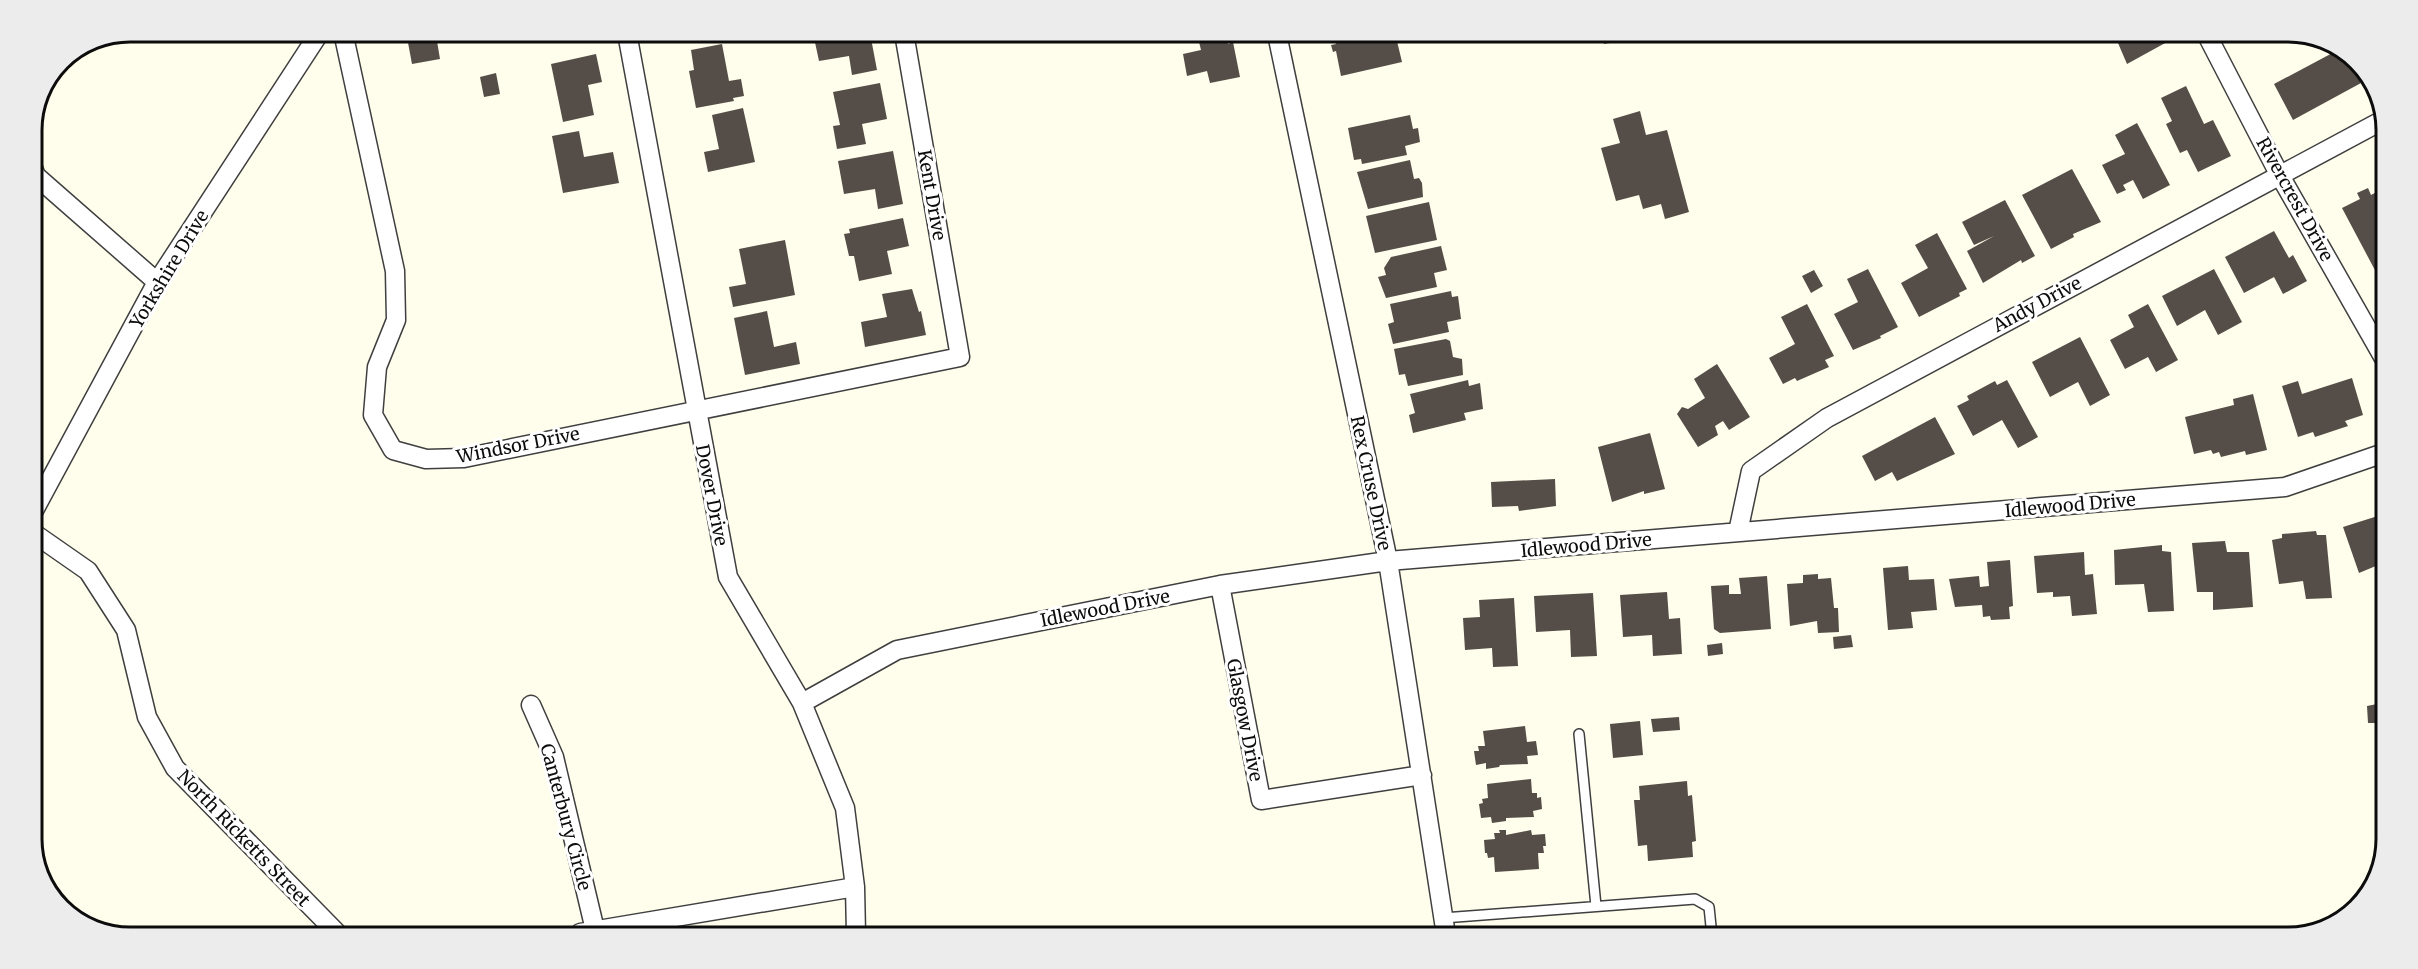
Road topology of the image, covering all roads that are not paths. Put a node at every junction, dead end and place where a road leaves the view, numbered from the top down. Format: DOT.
graph roads {
  1 [pos="313,42"];
  2 [pos="345,42"];
  3 [pos="629,42"];
  4 [pos="906,42"];
  5 [pos="1279,42"];
  6 [pos="2211,42"];
  7 [pos="2376,124"];
  8 [pos="2279,174"];
  9 [pos="42,181"];
  10 [pos="157,282"];
  11 [pos="2376,344"];
  12 [pos="960,357"];
  13 [pos="695,409"];
  14 [pos="2376,456"];
  15 [pos="42,495"];
  16 [pos="1738,532"];
  17 [pos="42,539"];
  18 [pos="1388,561"];
  19 [pos="1220,585"];
  20 [pos="802,703"];
  21 [pos="531,705"];
  22 [pos="1580,734"];
  23 [pos="1422,775"];
  24 [pos="855,887"];
  25 [pos="1596,906"];
  26 [pos="331,927"];
  27 [pos="586,927"];
  28 [pos="617,927"];
  29 [pos="856,927"];
  30 [pos="1444,927"];
  31 [pos="1711,927"];
  1 -- 10 [label="street, Yorkshire Drive"];
  2 -- 13 [label="street, Windsor Drive"];
  3 -- 13 [label="street, Dover Drive"];
  4 -- 12 [label="street, Kent Drive"];
  5 -- 18 [label="street, Rex Cruse Drive"];
  6 -- 8 [label="street, Rivercrest Drive"];
  7 -- 8 [label="street, Andy Drive"];
  8 -- 11 [label="street, Rivercrest Drive"];
  8 -- 16 [label="street, Andy Drive"];
  9 -- 10 [label="street"];
  10 -- 15 [label="street, Yorkshire Drive"];
  12 -- 13 [label="street, Windsor Drive"];
  13 -- 20 [label="street, Dover Drive"];
  14 -- 16 [label="street, Idlewood Drive"];
  16 -- 18 [label="street, Idlewood Drive"];
  17 -- 26 [label="street, North Ricketts Street"];
  18 -- 19 [label="street, Idlewood Drive"];
  18 -- 23 [label="street, Rex Cruse Drive"];
  19 -- 20 [label="street, Idlewood Drive"];
  19 -- 23 [label="street, Glasgow Drive"];
  20 -- 24 [label="street, Dover Drive"];
  21 -- 27 [label="street, Canterbury Circle"];
  22 -- 25 [label="lane"];
  23 -- 30 [label="street, Rex Cruse Drive"];
  24 -- 28 [label="street"];
  24 -- 29 [label="street, Dover Drive"];
  25 -- 30 [label="lane"];
  25 -- 31 [label="lane"];
}
